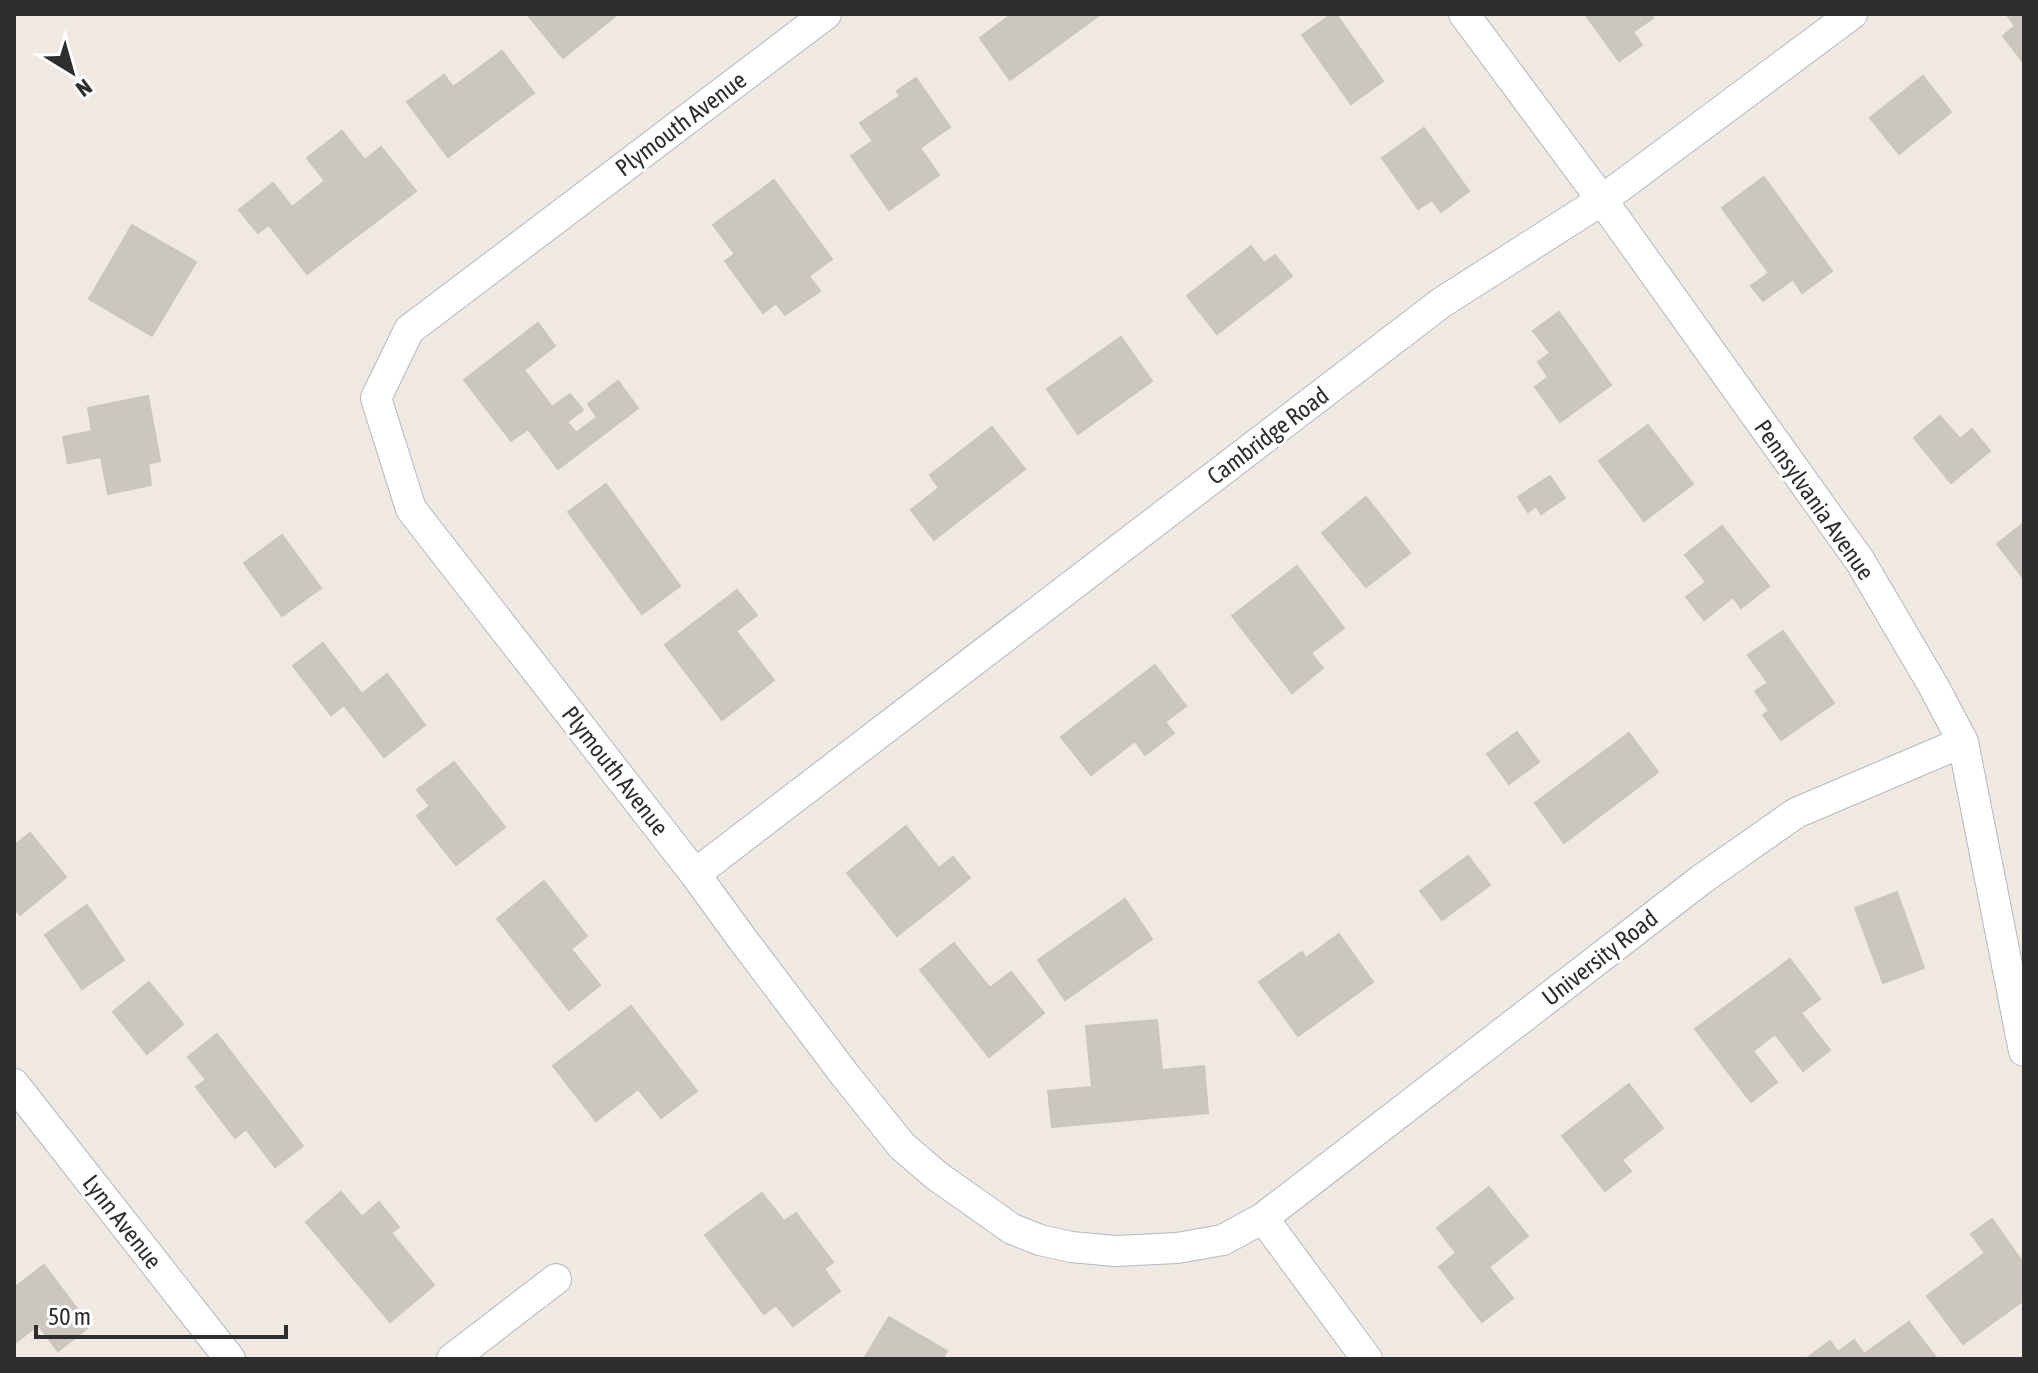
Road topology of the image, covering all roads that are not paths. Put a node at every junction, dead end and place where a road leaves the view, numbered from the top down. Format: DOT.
graph roads {
  1 [pos="826,14"];
  2 [pos="1464,14"];
  3 [pos="1852,14"];
  4 [pos="1602,200"];
  5 [pos="1963,742"];
  6 [pos="695,874"];
  7 [pos="2024,1051"];
  8 [pos="14,1084"];
  9 [pos="1263,1218"];
  10 [pos="556,1279"];
  11 [pos="230,1359"];
  12 [pos="452,1359"];
  13 [pos="1367,1359"];
  1 -- 6 [label="street, Plymouth Avenue"];
  2 -- 4 [label="street, Pennsylvania Avenue"];
  3 -- 4 [label="street, Cambridge Road"];
  4 -- 5 [label="street, Pennsylvania Avenue"];
  4 -- 6 [label="street, Cambridge Road"];
  5 -- 7 [label="street, Pennsylvania Avenue"];
  5 -- 9 [label="street, University Road"];
  6 -- 9 [label="street, Plymouth Avenue"];
  8 -- 11 [label="street, Lynn Avenue"];
  9 -- 13 [label="street"];
  10 -- 12 [label="street"];
}
